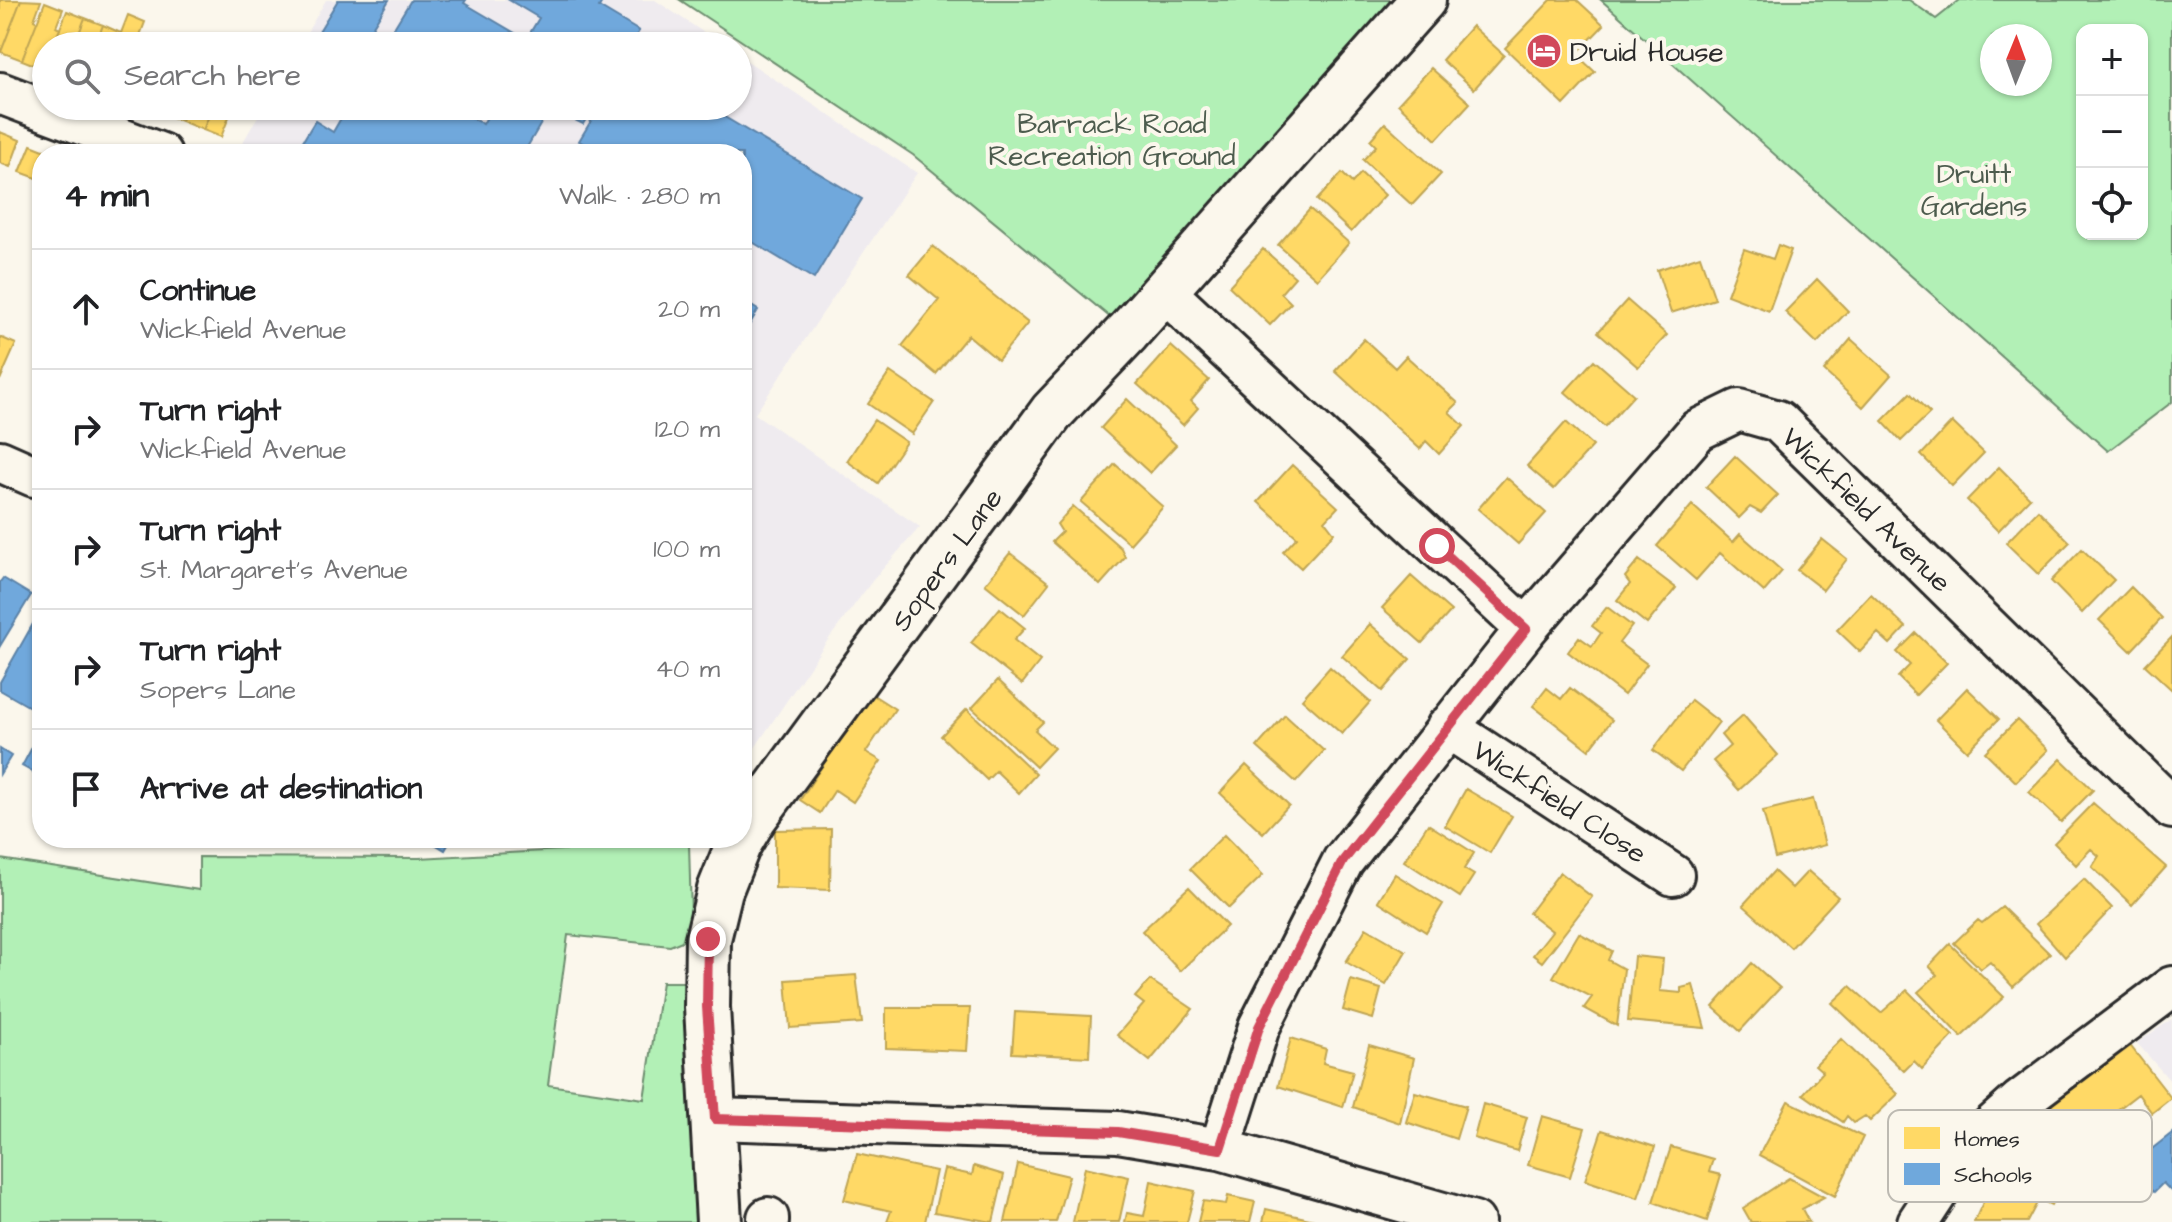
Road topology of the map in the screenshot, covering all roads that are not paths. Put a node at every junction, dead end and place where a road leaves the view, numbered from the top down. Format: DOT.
graph roads {
  1 [pos="1423,0"];
  2 [pos="0,93"];
  3 [pos="32,105"];
  4 [pos="71,120"];
  5 [pos="135,144"];
  6 [pos="1164,291"];
  7 [pos="1526,629"];
  8 [pos="1447,727"];
  9 [pos="2172,808"];
  10 [pos="752,821"];
  11 [pos="737,848"];
  12 [pos="1673,875"];
  13 [pos="2172,987"];
  14 [pos="2010,1110"];
  15 [pos="715,1119"];
  16 [pos="1220,1149"];
  17 [pos="1931,1202"];
  18 [pos="719,1222"];
  19 [pos="1474,1222"];
  20 [pos="1918,1222"];
  1 -- 6 [label="street, Sopers Lane"];
  2 -- 3 [label="street"];
  4 -- 5 [label="street"];
  6 -- 7 [label="street"];
  6 -- 10 [label="street, Sopers Lane"];
  7 -- 8 [label="street, Wickfield Avenue"];
  7 -- 9 [label="street, Wickfield Avenue"];
  8 -- 12 [label="street, Wickfield Close"];
  8 -- 16 [label="street, Wickfield Avenue"];
  11 -- 15 [label="street, Sopers Lane"];
  13 -- 14 [label="street"];
  15 -- 16 [label="street"];
  15 -- 18 [label="street, Sopers Lane"];
  16 -- 19 [label="street"];
  17 -- 20 [label="street"];
}
